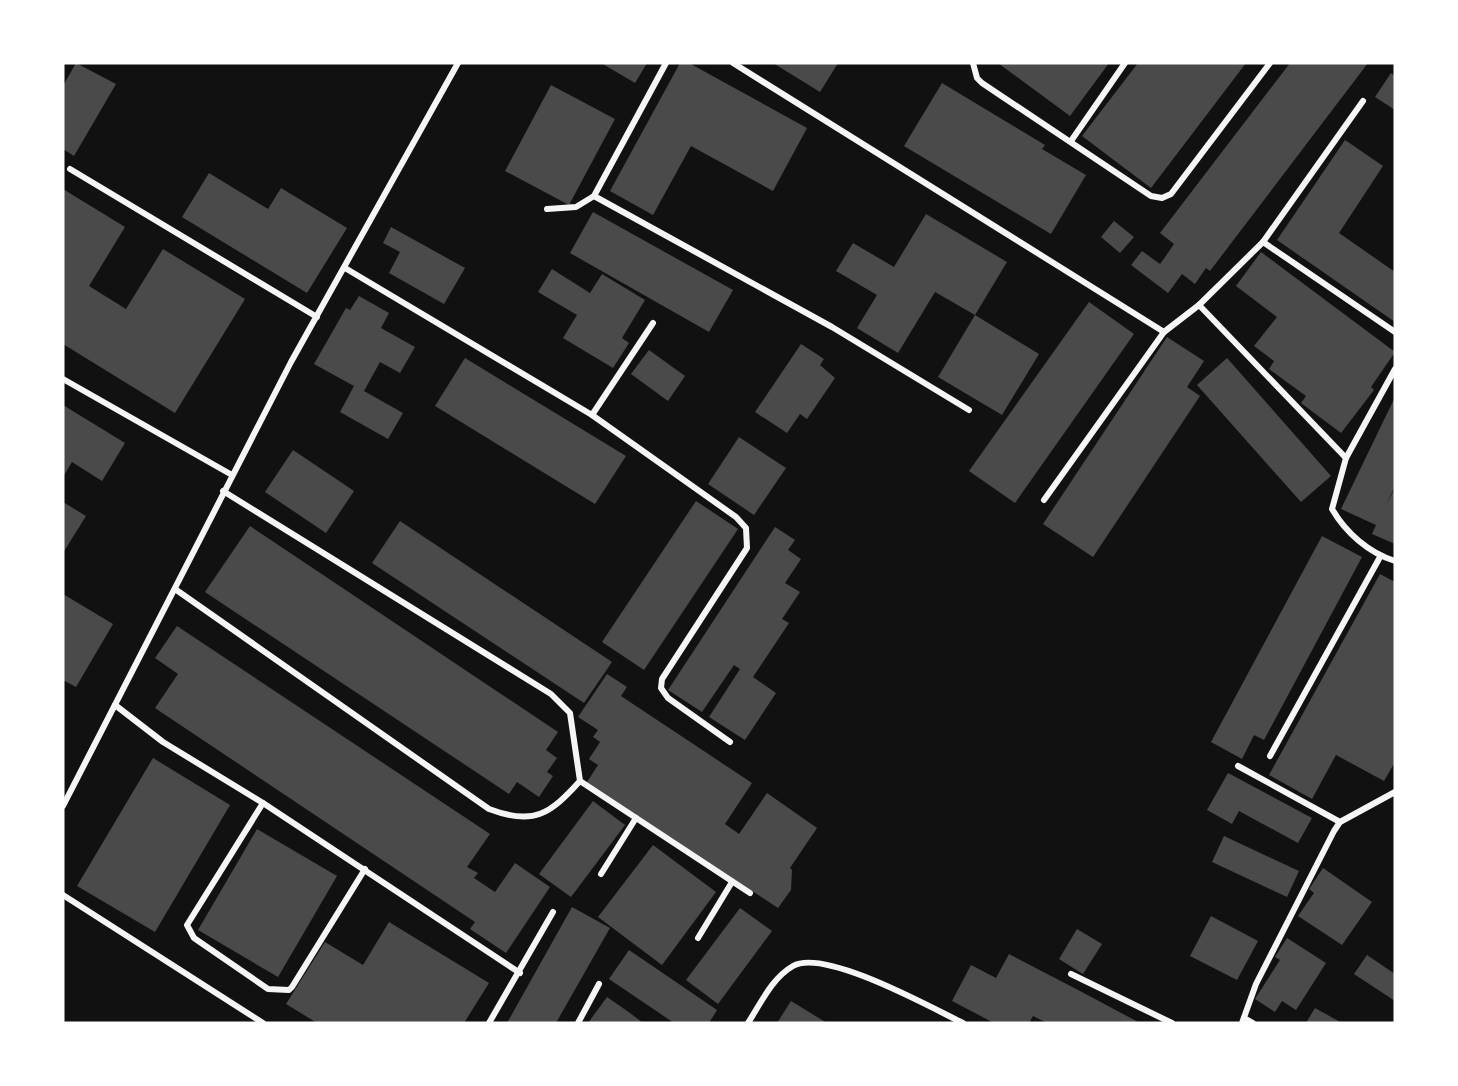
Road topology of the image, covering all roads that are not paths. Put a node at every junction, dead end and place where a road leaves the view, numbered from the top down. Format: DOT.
graph roads {
  1 [pos="458,63"];
  2 [pos="666,63"];
  3 [pos="733,63"];
  4 [pos="973,63"];
  5 [pos="1125,63"];
  6 [pos="1270,63"];
  7 [pos="1363,101"];
  8 [pos="1071,141"];
  9 [pos="70,169"];
  10 [pos="594,196"];
  11 [pos="547,209"];
  12 [pos="1263,242"];
  13 [pos="345,268"];
  14 [pos="1199,305"];
  15 [pos="317,318"];
  16 [pos="652,323"];
  17 [pos="1164,332"];
  18 [pos="1395,332"];
  19 [pos="1395,369"];
  20 [pos="63,379"];
  21 [pos="969,410"];
  22 [pos="592,415"];
  23 [pos="1346,458"];
  24 [pos="232,475"];
  25 [pos="223,491"];
  26 [pos="1044,500"];
  27 [pos="1380,557"];
  28 [pos="1395,561"];
  29 [pos="175,589"];
  30 [pos="115,705"];
  31 [pos="730,742"];
  32 [pos="1270,756"];
  33 [pos="1238,766"];
  34 [pos="580,781"];
  35 [pos="1395,792"];
  36 [pos="262,802"];
  37 [pos="63,806"];
  38 [pos="636,818"];
  39 [pos="1340,822"];
  40 [pos="365,869"];
  41 [pos="602,874"];
  42 [pos="732,882"];
  43 [pos="750,893"];
  44 [pos="63,895"];
  45 [pos="553,912"];
  46 [pos="698,938"];
  47 [pos="520,973"];
  48 [pos="1071,974"];
  49 [pos="599,984"];
  50 [pos="1243,1020"];
  51 [pos="263,1023"];
  52 [pos="489,1023"];
  53 [pos="578,1023"];
  54 [pos="748,1023"];
  55 [pos="963,1023"];
  56 [pos="1172,1023"];
  57 [pos="1253,1023"];
  1 -- 13 [label="street"];
  2 -- 10 [label="street"];
  3 -- 17 [label="street"];
  4 -- 8 [label="street"];
  5 -- 8 [label="street"];
  6 -- 8 [label="street"];
  7 -- 12 [label="street"];
  9 -- 15 [label="street"];
  10 -- 11 [label="street"];
  10 -- 21 [label="street"];
  12 -- 14 [label="street"];
  12 -- 18 [label="street"];
  13 -- 15 [label="street"];
  13 -- 22 [label="street"];
  14 -- 17 [label="street"];
  14 -- 23 [label="street"];
  15 -- 24 [label="street"];
  16 -- 22 [label="street"];
  17 -- 26 [label="street"];
  19 -- 23 [label="street"];
  20 -- 24 [label="street"];
  22 -- 31 [label="street"];
  23 -- 27 [label="street"];
  24 -- 25 [label="street"];
  25 -- 29 [label="street"];
  25 -- 34 [label="street"];
  27 -- 28 [label="street"];
  27 -- 32 [label="street"];
  29 -- 30 [label="street"];
  29 -- 34 [label="street"];
  30 -- 36 [label="street"];
  30 -- 37 [label="street"];
  33 -- 39 [label="street"];
  34 -- 38 [label="street"];
  35 -- 39 [label="street"];
  36 -- 40 [label="street"];
  36 -- 40 [label="street"];
  38 -- 41 [label="street"];
  38 -- 42 [label="street"];
  39 -- 50 [label="street"];
  40 -- 47 [label="street"];
  42 -- 43 [label="street"];
  42 -- 46 [label="street"];
  44 -- 51 [label="street"];
  45 -- 47 [label="street"];
  47 -- 52 [label="street"];
  48 -- 56 [label="street"];
  49 -- 53 [label="street"];
  50 -- 57 [label="street"];
  54 -- 55 [label="street"];
}
